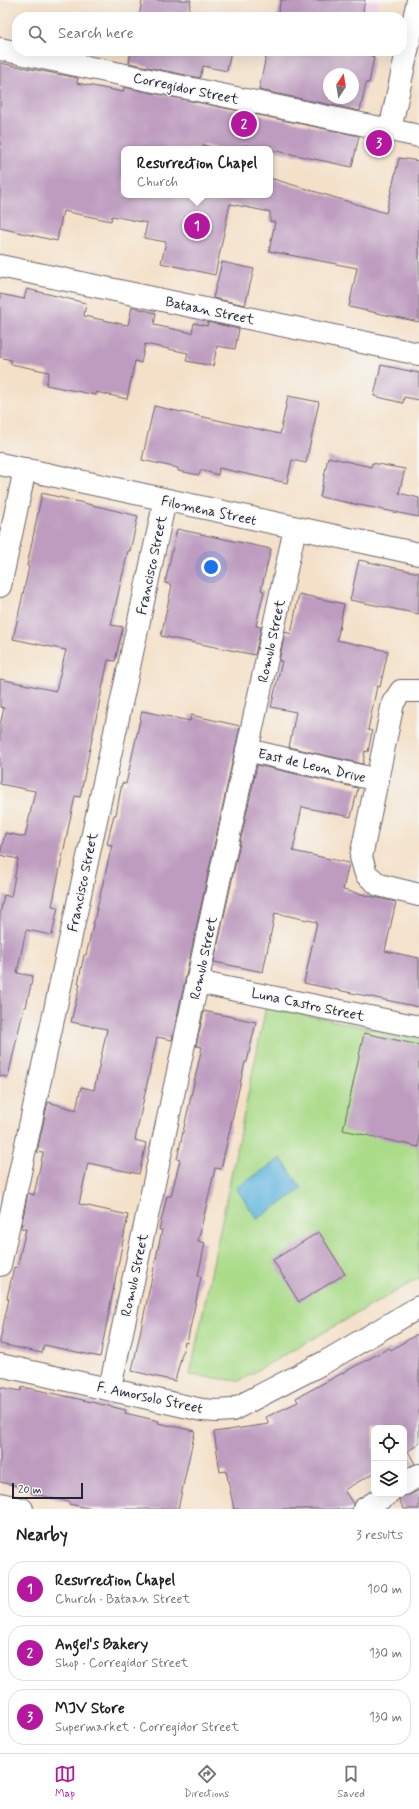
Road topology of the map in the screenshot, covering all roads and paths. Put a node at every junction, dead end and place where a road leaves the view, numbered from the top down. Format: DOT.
graph roads {
  1 [pos="418,0"];
  2 [pos="0,49"];
  3 [pos="12,51"];
  4 [pos="407,51"];
  5 [pos="34,56"];
  6 [pos="406,56"];
  7 [pos="390,130"];
  8 [pos="419,136"];
  9 [pos="0,266"];
  10 [pos="419,354"];
  11 [pos="0,464"];
  12 [pos="24,469"];
  13 [pos="165,500"];
  14 [pos="295,528"];
  15 [pos="419,554"];
  16 [pos="0,586"];
  17 [pos="419,692"];
  18 [pos="247,750"];
  19 [pos="378,780"];
  20 [pos="419,895"];
  21 [pos="197,982"];
  22 [pos="419,1027"];
  23 [pos="0,1265"];
  24 [pos="417,1312"];
  25 [pos="0,1365"];
  26 [pos="110,1388"];
  27 [pos="419,1475"];
  28 [pos="407,1482"];
  29 [pos="383,1497"];
  30 [pos="0,1504"];
  31 [pos="22,1509"];
  32 [pos="364,1509"];
  1 -- 4 [label="street"];
  2 -- 3 [label="street, Corregidor Street"];
  5 -- 7 [label="street, Corregidor Street"];
  6 -- 7 [label="street"];
  7 -- 8 [label="street, Corregidor Street"];
  9 -- 10 [label="street, Bataan Street"];
  11 -- 12 [label="street, Filomena Street"];
  12 -- 13 [label="street, Filomena Street"];
  12 -- 16 [label="street"];
  13 -- 14 [label="street, Filomena Street"];
  13 -- 23 [label="street, Francisco Street"];
  14 -- 15 [label="street, Filomena Street"];
  14 -- 18 [label="street, Romulo Street"];
  17 -- 19 [label="street, East de Leon Drive"];
  18 -- 19 [label="street, East de Leon Drive"];
  18 -- 21 [label="street, Romulo Street"];
  19 -- 20 [label="street, East de Leon Drive"];
  21 -- 22 [label="street, Luna Castro Street"];
  21 -- 26 [label="street, Romulo Street"];
  24 -- 26 [label="street, F. Amorsolo Street"];
  25 -- 26 [label="street, F. Amorsolo Street"];
  27 -- 28 [label="street"];
  29 -- 32 [label="street"];
  30 -- 31 [label="street"];
}
